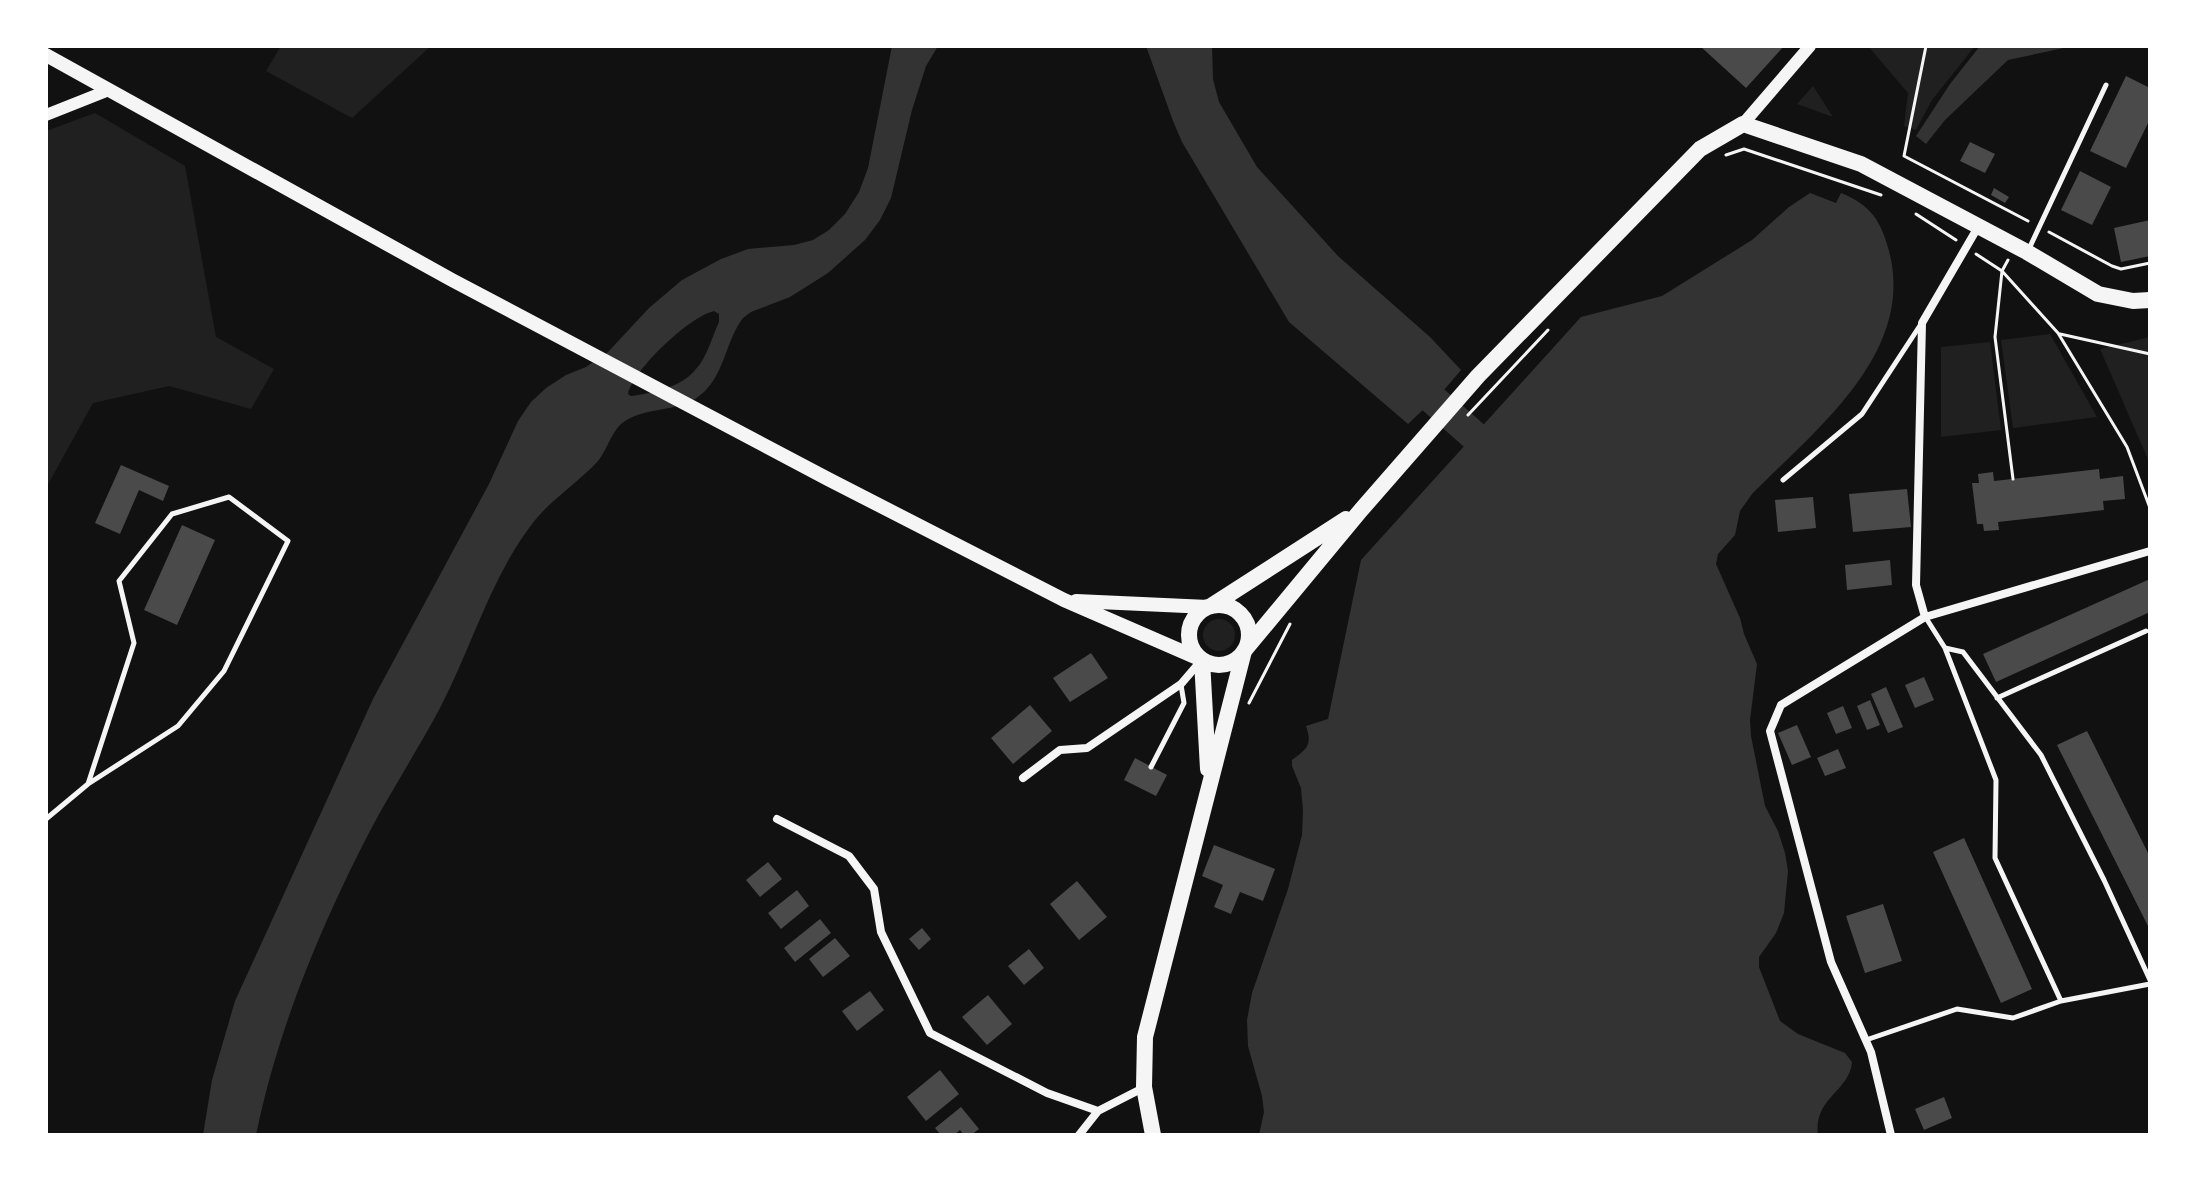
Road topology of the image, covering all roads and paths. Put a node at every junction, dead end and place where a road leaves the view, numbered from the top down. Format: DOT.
graph roads {
  1 [pos="1810,46"];
  2 [pos="1926,46"];
  3 [pos="46,55"];
  4 [pos="2106,85"];
  5 [pos="109,90"];
  6 [pos="46,115"];
  7 [pos="1743,124"];
  8 [pos="1720,157"];
  9 [pos="1879,194"];
  10 [pos="1906,207"];
  11 [pos="1979,226"];
  12 [pos="2039,227"];
  13 [pos="1966,247"];
  14 [pos="2021,248"];
  15 [pos="2150,263"];
  16 [pos="2002,271"];
  17 [pos="2150,300"];
  18 [pos="1557,321"];
  19 [pos="1922,323"];
  20 [pos="2058,333"];
  21 [pos="2150,354"];
  22 [pos="1459,425"];
  23 [pos="2013,479"];
  24 [pos="1783,480"];
  25 [pos="2150,508"];
  26 [pos="1361,510"];
  27 [pos="2150,551"];
  28 [pos="1064,600"];
  29 [pos="1208,607"];
  30 [pos="1294,616"];
  31 [pos="1925,617"];
  32 [pos="2146,631"];
  33 [pos="1945,648"];
  34 [pos="1244,651"];
  35 [pos="1202,660"];
  36 [pos="1181,684"];
  37 [pos="1997,698"];
  38 [pos="1249,703"];
  39 [pos="1151,767"];
  40 [pos="1023,778"];
  41 [pos="88,784"];
  42 [pos="1210,787"];
  43 [pos="46,819"];
  44 [pos="777,819"];
  45 [pos="2150,982"];
  46 [pos="2061,1001"];
  47 [pos="1866,1040"];
  48 [pos="1144,1087"];
  49 [pos="1098,1111"];
  50 [pos="1079,1135"];
  51 [pos="1153,1135"];
  52 [pos="1891,1135"];
  1 -- 7 [label="street"];
  2 -- 12 [label="path"];
  3 -- 5 [label="main road"];
  4 -- 12 [label="lane"];
  5 -- 6 [label="street"];
  5 -- 28 [label="main road"];
  7 -- 11 [label="main road"];
  7 -- 26 [label="main road"];
  8 -- 9 [label="path"];
  10 -- 13 [label="path"];
  11 -- 13 [label="street"];
  11 -- 14 [label="main road"];
  12 -- 14 [label="lane"];
  12 -- 15 [label="path"];
  13 -- 16 [label="path"];
  13 -- 19 [label="street"];
  14 -- 16 [label="path"];
  14 -- 17 [label="main road"];
  16 -- 20 [label="path"];
  16 -- 23 [label="path"];
  18 -- 22 [label="path"];
  19 -- 24 [label="lane"];
  19 -- 31 [label="street"];
  20 -- 21 [label="path"];
  20 -- 25 [label="path"];
  26 -- 29 [label="main road"];
  26 -- 34 [label="main road"];
  27 -- 31 [label="street"];
  28 -- 29 [label="main road"];
  28 -- 35 [label="main road"];
  29 -- 34 [label="main road"];
  29 -- 35 [label="main road"];
  30 -- 38 [label="path"];
  31 -- 33 [label="lane"];
  31 -- 47 [label="street"];
  32 -- 37 [label="lane"];
  33 -- 37 [label="lane"];
  33 -- 46 [label="lane"];
  34 -- 35 [label="main road"];
  34 -- 42 [label="main road"];
  35 -- 36 [label="street"];
  35 -- 42 [label="main road"];
  36 -- 39 [label="lane"];
  36 -- 40 [label="street"];
  37 -- 45 [label="lane"];
  41 -- 41 [label="lane"];
  41 -- 43 [label="lane"];
  42 -- 48 [label="main road"];
  44 -- 49 [label="street"];
  45 -- 46 [label="lane"];
  46 -- 47 [label="lane"];
  47 -- 52 [label="street"];
  48 -- 49 [label="street"];
  48 -- 51 [label="main road"];
  49 -- 50 [label="street"];
}
